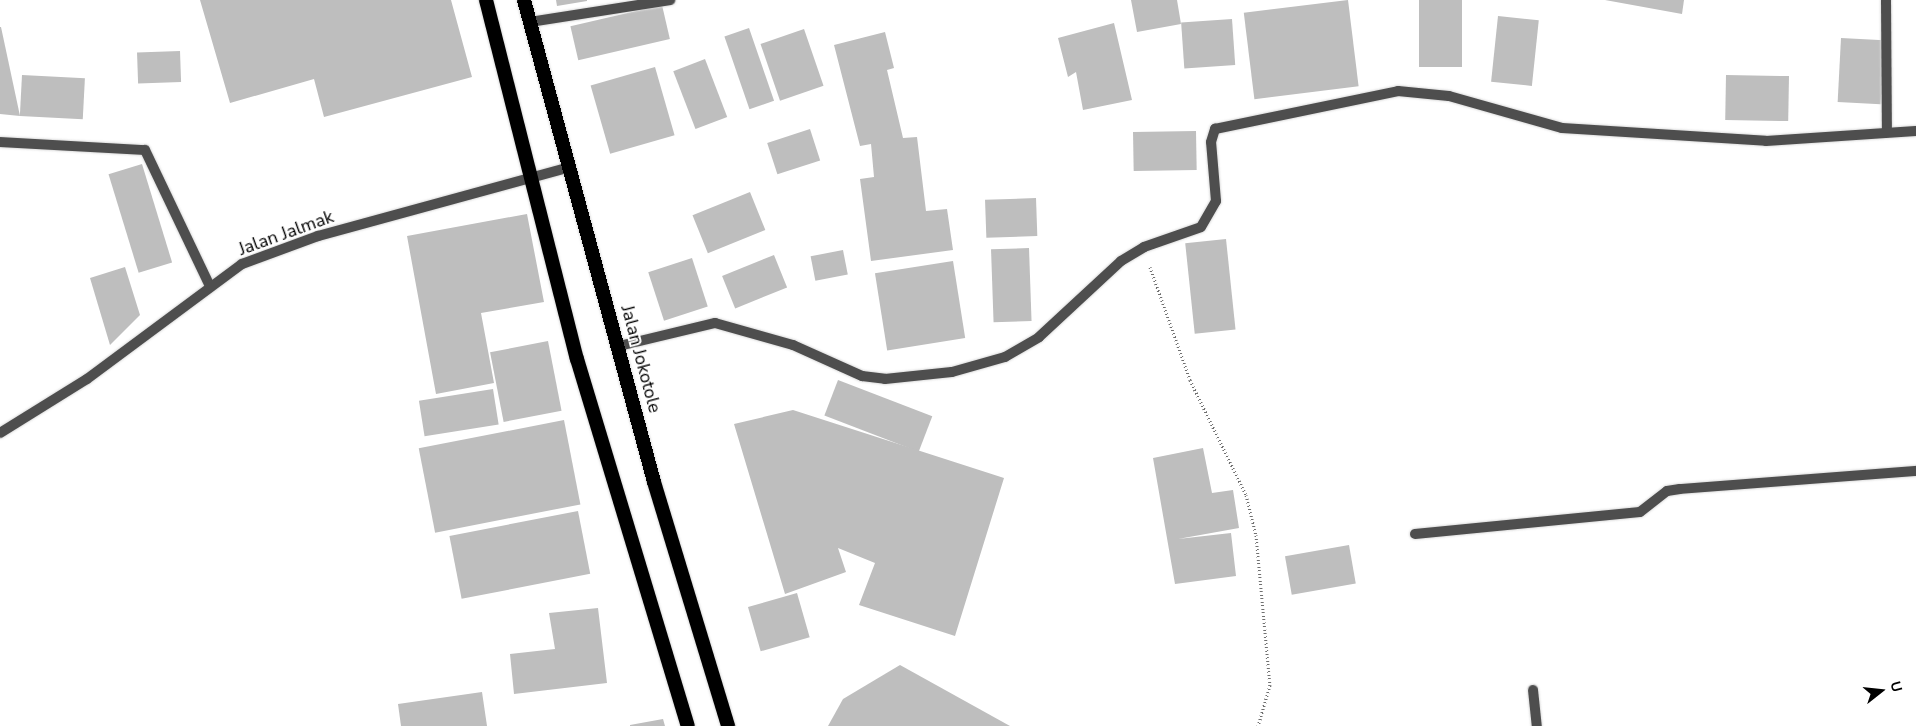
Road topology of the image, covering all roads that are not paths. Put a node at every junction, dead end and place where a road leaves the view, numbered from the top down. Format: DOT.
graph roads {
  1 [pos="486,0"];
  2 [pos="524,0"];
  3 [pos="670,0"];
  4 [pos="1886,0"];
  5 [pos="530,22"];
  6 [pos="1887,131"];
  7 [pos="1916,131"];
  8 [pos="0,142"];
  9 [pos="567,168"];
  10 [pos="534,179"];
  11 [pos="210,286"];
  12 [pos="619,346"];
  13 [pos="0,433"];
  14 [pos="1916,471"];
  15 [pos="1415,534"];
  16 [pos="1533,690"];
  17 [pos="688,726"];
  18 [pos="728,726"];
  19 [pos="1537,726"];
  1 -- 10 [label="highway"];
  2 -- 5 [label="highway, Jalan Jokotole"];
  3 -- 5 [label="street"];
  4 -- 6 [label="street"];
  5 -- 9 [label="highway, Jalan Jokotole"];
  6 -- 7 [label="street"];
  6 -- 12 [label="street"];
  8 -- 11 [label="street"];
  9 -- 10 [label="street, Jalan Jalmak"];
  9 -- 12 [label="highway, Jalan Jokotole"];
  10 -- 11 [label="street, Jalan Jalmak"];
  10 -- 17 [label="highway"];
  11 -- 13 [label="street, Jalan Jalmak"];
  12 -- 18 [label="highway, Jalan Jokotole"];
  14 -- 15 [label="street"];
  16 -- 19 [label="street"];
}
